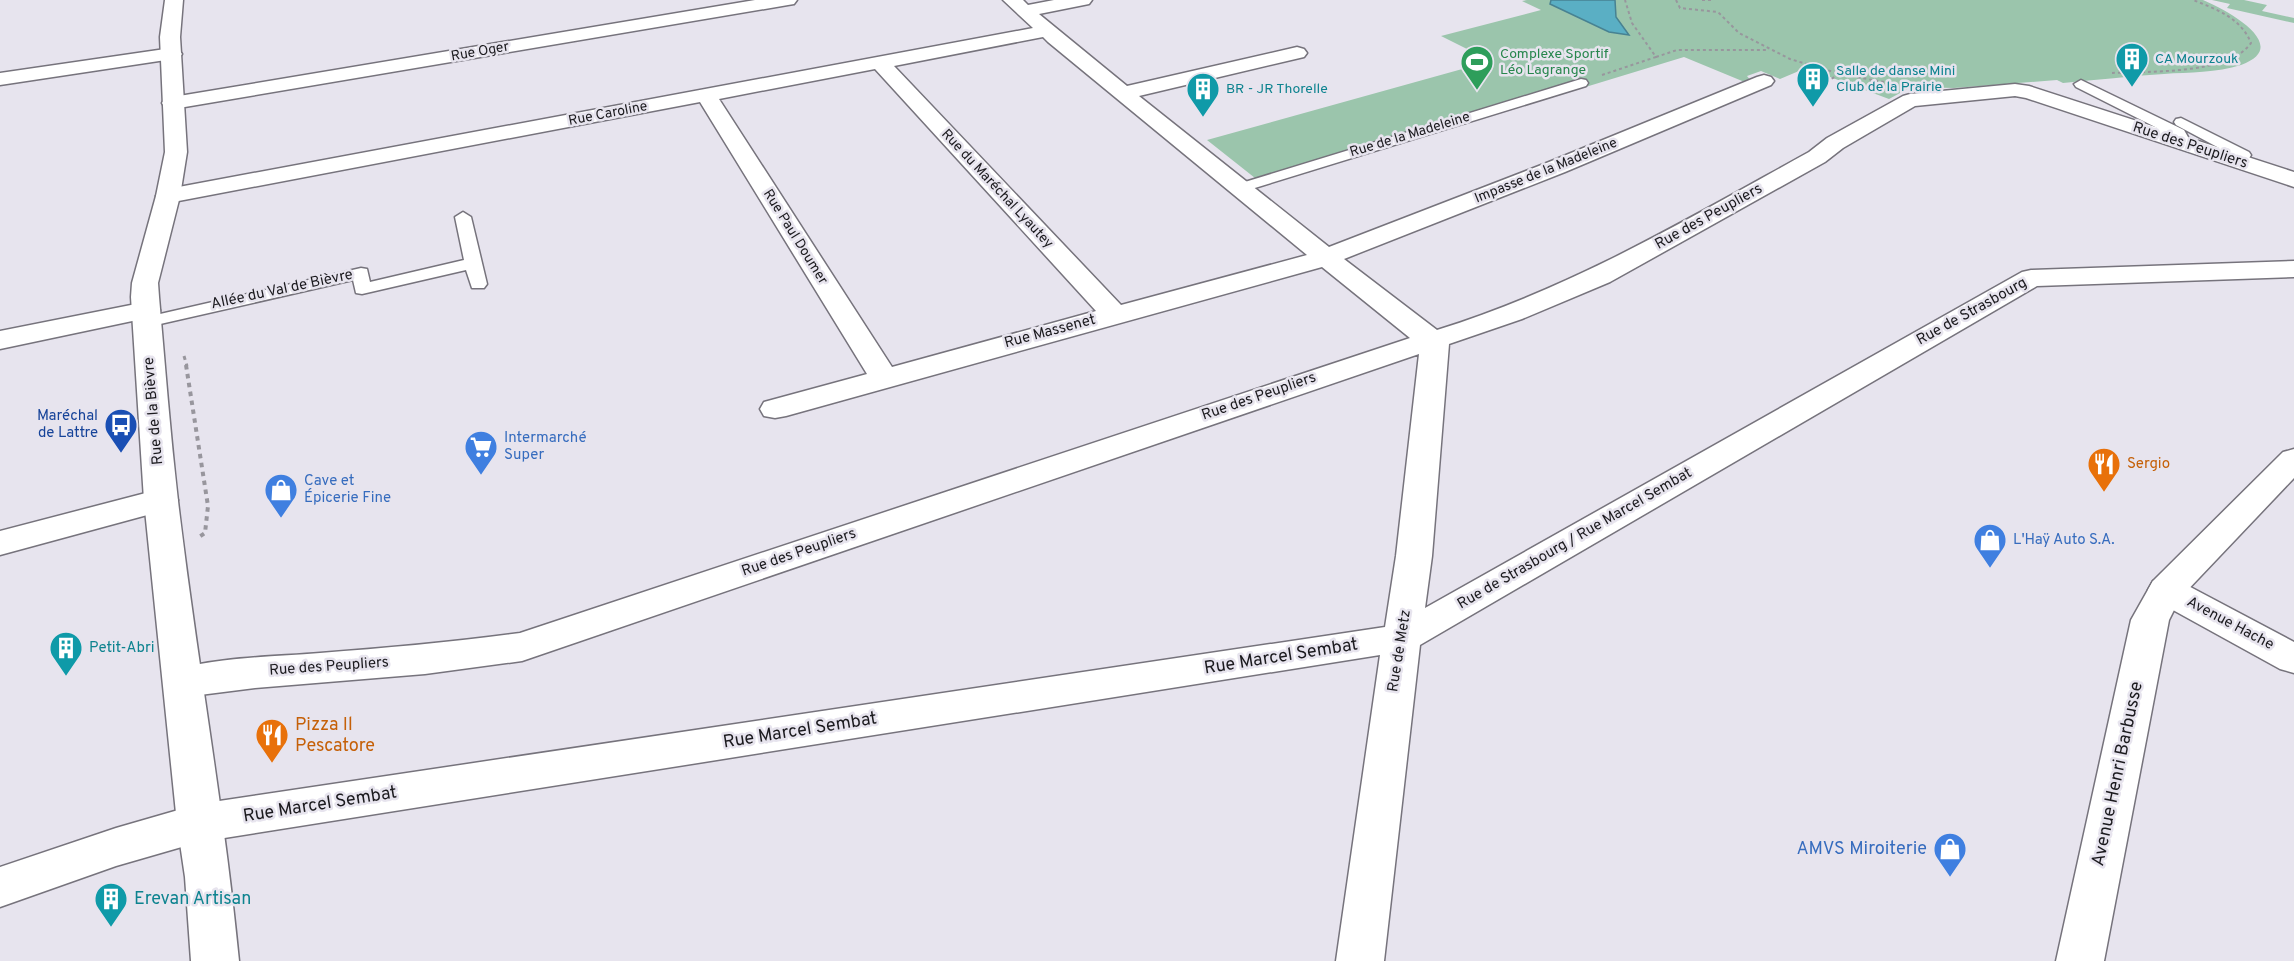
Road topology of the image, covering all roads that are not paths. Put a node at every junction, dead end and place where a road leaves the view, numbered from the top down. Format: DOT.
graph roads {
  1 [pos="175,0"];
  2 [pos="788,0"];
  3 [pos="1083,0"];
  4 [pos="1018,5"];
  5 [pos="1047,31"];
  6 [pos="1297,53"];
  7 [pos="172,54"];
  8 [pos="880,63"];
  9 [pos="0,79"];
  10 [pos="1764,81"];
  11 [pos="1581,82"];
  12 [pos="2081,84"];
  13 [pos="1124,93"];
  14 [pos="707,96"];
  15 [pos="173,103"];
  16 [pos="2181,122"];
  17 [pos="2185,144"];
  18 [pos="2240,162"];
  19 [pos="2294,180"];
  20 [pos="1240,188"];
  21 [pos="168,196"];
  22 [pos="463,217"];
  23 [pos="1326,258"];
  24 [pos="474,263"];
  25 [pos="2294,269"];
  26 [pos="478,284"];
  27 [pos="1115,315"];
  28 [pos="146,316"];
  29 [pos="0,340"];
  30 [pos="1435,340"];
  31 [pos="884,378"];
  32 [pos="775,409"];
  33 [pos="1747,439"];
  34 [pos="2294,459"];
  35 [pos="162,500"];
  36 [pos="0,543"];
  37 [pos="2166,590"];
  38 [pos="1402,638"];
  39 [pos="2294,659"];
  40 [pos="184,682"];
  41 [pos="199,823"];
  42 [pos="0,887"];
  43 [pos="215,961"];
  44 [pos="1360,961"];
  45 [pos="2080,961"];
  1 -- 7 [label="street, Rue de la Bièvre"];
  2 -- 15 [label="street, Rue Oger"];
  3 -- 4 [label="street"];
  4 -- 5 [label="street"];
  5 -- 8 [label="street, Rue Caroline"];
  5 -- 13 [label="street"];
  6 -- 13 [label="street"];
  7 -- 9 [label="street"];
  7 -- 15 [label="street, Rue de la Bièvre"];
  8 -- 14 [label="street, Rue Caroline"];
  8 -- 27 [label="street, Rue du Maréchal Lyautey"];
  10 -- 23 [label="street, Impasse de la Madeleine"];
  11 -- 20 [label="lane, Rue de la Madeleine"];
  12 -- 17 [label="lane"];
  13 -- 20 [label="street"];
  14 -- 21 [label="street, Rue Caroline"];
  14 -- 31 [label="street, Rue Paul Doumer"];
  15 -- 21 [label="street, Rue de la Bièvre"];
  16 -- 18 [label="lane"];
  17 -- 18 [label="street, Rue des Peupliers"];
  17 -- 30 [label="street, Rue des Peupliers"];
  18 -- 19 [label="street, Rue des Peupliers"];
  20 -- 23 [label="street"];
  21 -- 28 [label="street, Rue de la Bièvre"];
  22 -- 24 [label="lane"];
  23 -- 27 [label="street, Rue Massenet"];
  23 -- 30 [label="street"];
  24 -- 26 [label="lane"];
  24 -- 28 [label="lane, Allée du Val de Bièvre"];
  25 -- 33 [label="street, Rue de Strasbourg"];
  27 -- 31 [label="street, Rue Massenet"];
  28 -- 29 [label="street"];
  28 -- 35 [label="street, Rue de la Bièvre"];
  30 -- 38 [label="street, Rue de Metz"];
  30 -- 40 [label="street, Rue des Peupliers"];
  31 -- 32 [label="street, Rue Massenet"];
  33 -- 38 [label="street, Rue de Strasbourg / Rue Marcel Sembat"];
  34 -- 37 [label="street, Avenue Henri Barbusse"];
  35 -- 36 [label="street"];
  35 -- 40 [label="street, Rue de la Bièvre"];
  37 -- 39 [label="street, Avenue Hache"];
  37 -- 45 [label="street, Avenue Henri Barbusse"];
  38 -- 41 [label="street, Rue Marcel Sembat"];
  38 -- 44 [label="street, Rue de Metz"];
  40 -- 41 [label="street, Rue de la Bièvre"];
  41 -- 42 [label="street, Rue Marcel Sembat"];
  41 -- 43 [label="street, Rue de la Bièvre"];
}
